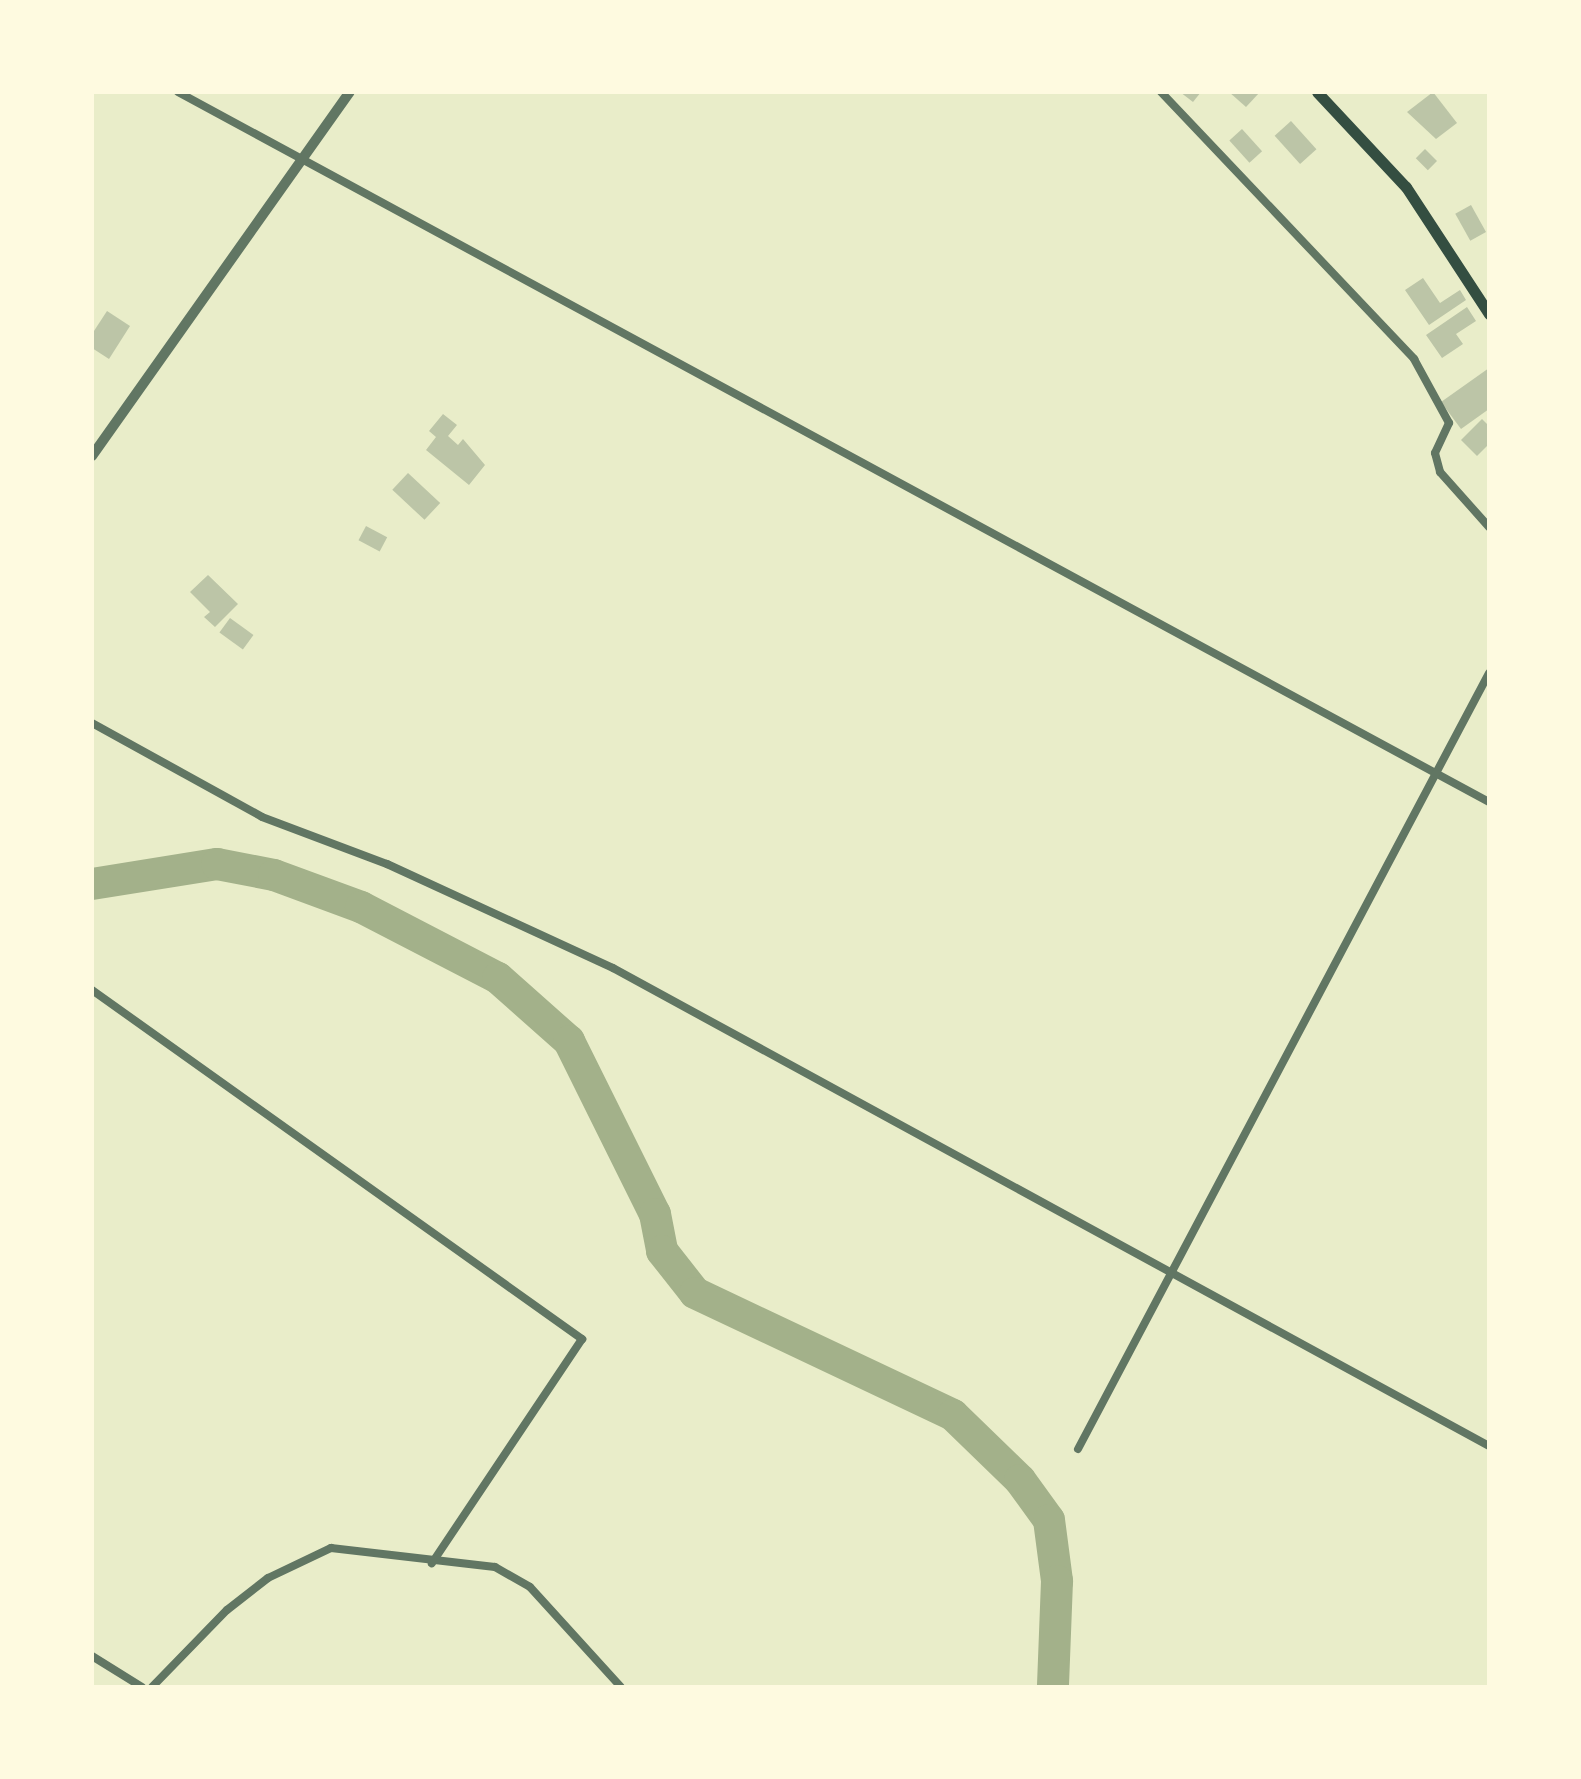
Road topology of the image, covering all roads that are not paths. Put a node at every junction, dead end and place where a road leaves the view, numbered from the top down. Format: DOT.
graph roads {
  1 [pos="178,92"];
  2 [pos="350,92"];
  3 [pos="1161,92"];
  4 [pos="1317,92"];
  5 [pos="303,159"];
  6 [pos="1489,314"];
  7 [pos="92,456"];
  8 [pos="1489,527"];
  9 [pos="1489,673"];
  10 [pos="92,723"];
  11 [pos="1436,773"];
  12 [pos="1489,802"];
  13 [pos="92,990"];
  14 [pos="1170,1276"];
  15 [pos="1489,1446"];
  16 [pos="1078,1449"];
  17 [pos="432,1563"];
  18 [pos="92,1656"];
  19 [pos="142,1687"];
  20 [pos="152,1687"];
  21 [pos="621,1687"];
  1 -- 5 [label="street"];
  2 -- 5 [label="street"];
  3 -- 8 [label="street"];
  4 -- 6 [label="main road"];
  5 -- 7 [label="street"];
  5 -- 11 [label="street"];
  9 -- 11 [label="street"];
  10 -- 14 [label="street"];
  11 -- 12 [label="street"];
  11 -- 14 [label="street"];
  13 -- 17 [label="street"];
  14 -- 15 [label="street"];
  14 -- 16 [label="street"];
  17 -- 20 [label="street"];
  17 -- 21 [label="street"];
  18 -- 19 [label="street"];
}
